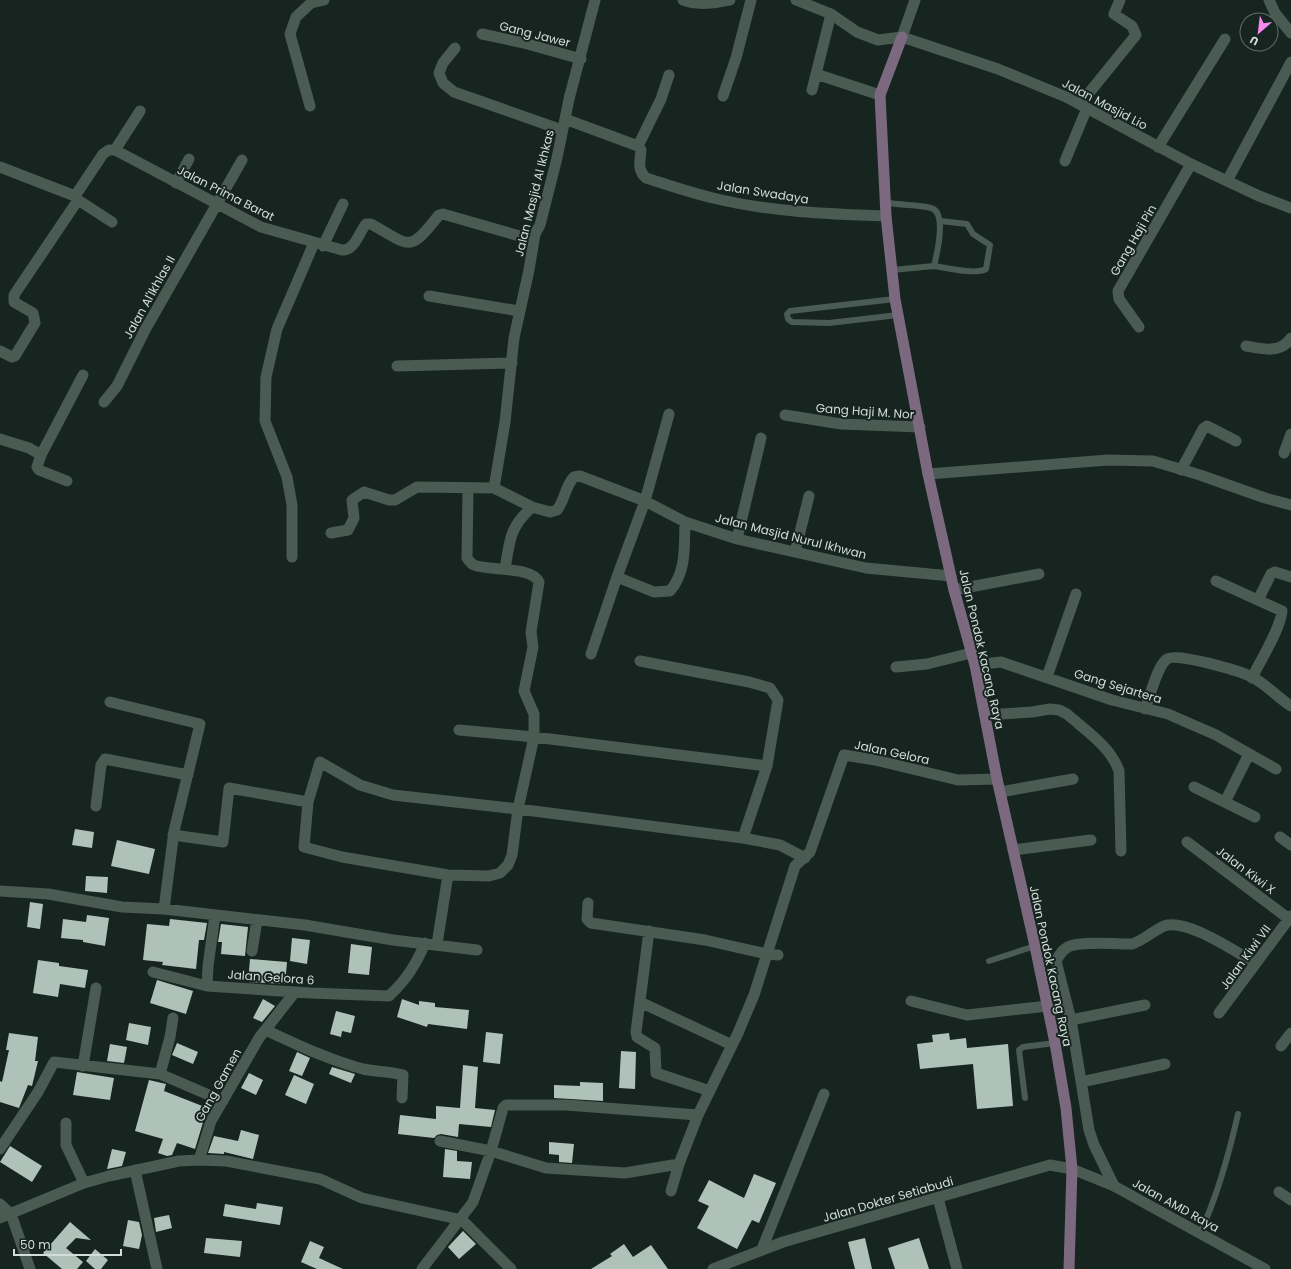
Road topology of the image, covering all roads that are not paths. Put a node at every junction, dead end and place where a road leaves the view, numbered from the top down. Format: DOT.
graph roads {
  1 [pos="324,0"];
  2 [pos="595,0"];
  3 [pos="683,0"];
  4 [pos="730,0"];
  5 [pos="751,0"];
  6 [pos="796,0"];
  7 [pos="915,0"];
  8 [pos="1120,0"];
  9 [pos="1269,0"];
  10 [pos="714,2"];
  11 [pos="831,14"];
  12 [pos="1291,33"];
  13 [pos="482,34"];
  14 [pos="902,37"];
  15 [pos="1225,39"];
  16 [pos="455,48"];
  17 [pos="581,59"];
  18 [pos="1291,62"];
  19 [pos="816,74"];
  20 [pos="669,75"];
  21 [pos="812,90"];
  22 [pos="880,95"];
  23 [pos="723,96"];
  24 [pos="310,106"];
  25 [pos="1083,106"];
  26 [pos="140,111"];
  27 [pos="564,124"];
  28 [pos="638,146"];
  29 [pos="1158,147"];
  30 [pos="115,150"];
  31 [pos="189,159"];
  32 [pos="242,160"];
  33 [pos="1065,161"];
  34 [pos="1191,164"];
  35 [pos="0,167"];
  36 [pos="1227,181"];
  37 [pos="176,183"];
  38 [pos="76,198"];
  39 [pos="885,202"];
  40 [pos="216,203"];
  41 [pos="343,204"];
  42 [pos="1291,208"];
  43 [pos="886,216"];
  44 [pos="940,221"];
  45 [pos="112,222"];
  46 [pos="535,234"];
  47 [pos="318,245"];
  48 [pos="934,266"];
  49 [pos="892,270"];
  50 [pos="429,296"];
  51 [pos="895,299"];
  52 [pos="519,312"];
  53 [pos="898,315"];
  54 [pos="1139,327"];
  55 [pos="1291,338"];
  56 [pos="1246,346"];
  57 [pos="0,351"];
  58 [pos="512,363"];
  59 [pos="396,366"];
  60 [pos="83,375"];
  61 [pos="104,402"];
  62 [pos="669,414"];
  63 [pos="785,415"];
  64 [pos="920,427"];
  65 [pos="1291,434"];
  66 [pos="761,438"];
  67 [pos="0,439"];
  68 [pos="1236,441"];
  69 [pos="1284,454"];
  70 [pos="41,455"];
  71 [pos="1181,470"];
  72 [pos="928,474"];
  73 [pos="67,481"];
  74 [pos="468,488"];
  75 [pos="494,488"];
  76 [pos="809,496"];
  77 [pos="646,501"];
  78 [pos="1291,505"];
  79 [pos="532,507"];
  80 [pos="685,522"];
  81 [pos="331,532"];
  82 [pos="737,539"];
  83 [pos="795,552"];
  84 [pos="292,557"];
  85 [pos="505,569"];
  86 [pos="1039,574"];
  87 [pos="951,576"];
  88 [pos="617,577"];
  89 [pos="1291,577"];
  90 [pos="1216,581"];
  91 [pos="954,590"];
  92 [pos="1076,594"];
  93 [pos="1258,600"];
  94 [pos="971,653"];
  95 [pos="591,654"];
  96 [pos="640,661"];
  97 [pos="975,665"];
  98 [pos="896,667"];
  99 [pos="1047,677"];
  100 [pos="1252,678"];
  101 [pos="110,702"];
  102 [pos="1291,706"];
  103 [pos="1145,709"];
  104 [pos="985,715"];
  105 [pos="459,730"];
  106 [pos="534,737"];
  107 [pos="1249,754"];
  108 [pos="767,766"];
  109 [pos="1276,769"];
  110 [pos="188,775"];
  111 [pos="997,779"];
  112 [pos="1073,779"];
  113 [pos="1194,787"];
  114 [pos="1000,792"];
  115 [pos="308,802"];
  116 [pos="1225,802"];
  117 [pos="96,806"];
  118 [pos="518,808"];
  119 [pos="1256,817"];
  120 [pos="174,835"];
  121 [pos="1280,837"];
  122 [pos="743,838"];
  123 [pos="1091,840"];
  124 [pos="1188,842"];
  125 [pos="1291,845"];
  126 [pos="1013,850"];
  127 [pos="1121,851"];
  128 [pos="805,858"];
  129 [pos="448,875"];
  130 [pos="0,891"];
  131 [pos="588,903"];
  132 [pos="164,909"];
  133 [pos="215,915"];
  134 [pos="1290,917"];
  135 [pos="257,920"];
  136 [pos="649,930"];
  137 [pos="424,943"];
  138 [pos="436,944"];
  139 [pos="1035,946"];
  140 [pos="252,950"];
  141 [pos="477,950"];
  142 [pos="772,954"];
  143 [pos="989,961"];
  144 [pos="1256,964"];
  145 [pos="154,972"];
  146 [pos="207,986"];
  147 [pos="96,988"];
  148 [pos="295,992"];
  149 [pos="911,1001"];
  150 [pos="640,1002"];
  151 [pos="1145,1005"];
  152 [pos="1048,1006"];
  153 [pos="1219,1013"];
  154 [pos="172,1018"];
  155 [pos="1071,1020"];
  156 [pos="269,1026"];
  157 [pos="1291,1033"];
  158 [pos="1055,1043"];
  159 [pos="732,1045"];
  160 [pos="1281,1046"];
  161 [pos="1165,1064"];
  162 [pos="84,1066"];
  163 [pos="160,1074"];
  164 [pos="1081,1082"];
  165 [pos="710,1090"];
  166 [pos="824,1094"];
  167 [pos="402,1098"];
  168 [pos="1025,1098"];
  169 [pos="224,1101"];
  170 [pos="1238,1114"];
  171 [pos="698,1115"];
  172 [pos="66,1123"];
  173 [pos="440,1141"];
  174 [pos="0,1149"];
  175 [pos="491,1151"];
  176 [pos="199,1160"];
  177 [pos="679,1164"];
  178 [pos="1072,1169"];
  179 [pos="135,1170"];
  180 [pos="84,1184"];
  181 [pos="1114,1186"];
  182 [pos="671,1191"];
  183 [pos="1279,1192"];
  184 [pos="938,1198"];
  185 [pos="1291,1200"];
  186 [pos="0,1204"];
  187 [pos="11,1214"];
  188 [pos="0,1218"];
  189 [pos="462,1220"];
  190 [pos="1200,1233"];
  191 [pos="762,1249"];
  192 [pos="30,1269"];
  193 [pos="157,1269"];
  194 [pos="422,1269"];
  195 [pos="511,1269"];
  196 [pos="713,1269"];
  197 [pos="957,1269"];
  198 [pos="1069,1269"];
  199 [pos="1266,1269"];
  1 -- 24 [label="street"];
  2 -- 17 [label="street, Jalan Masjid Al Ikhkas"];
  3 -- 10 [label="street"];
  4 -- 10 [label="street"];
  5 -- 23 [label="street"];
  6 -- 11 [label="street"];
  7 -- 14 [label="street"];
  8 -- 25 [label="street"];
  9 -- 12 [label="street"];
  11 -- 14 [label="street"];
  11 -- 19 [label="street"];
  13 -- 17 [label="street, Gang Jawer"];
  14 -- 22 [label="main road, Jalan Pondok Kacang Raya"];
  14 -- 25 [label="street, Jalan Masjid Lio"];
  15 -- 29 [label="street"];
  16 -- 27 [label="street"];
  17 -- 27 [label="street, Jalan Masjid Al Ikhkas"];
  18 -- 36 [label="street"];
  19 -- 21 [label="street"];
  19 -- 22 [label="street"];
  20 -- 28 [label="street"];
  22 -- 39 [label="main road, Jalan Pondok Kacang Raya"];
  25 -- 29 [label="street, Jalan Masjid Lio"];
  25 -- 33 [label="street"];
  26 -- 30 [label="street"];
  27 -- 28 [label="street"];
  27 -- 46 [label="street, Jalan Masjid Al Ikhkas"];
  28 -- 43 [label="street, Jalan Swadaya"];
  29 -- 34 [label="street, Jalan Masjid Lio"];
  30 -- 37 [label="street, Jalan Prima Barat"];
  30 -- 38 [label="street"];
  31 -- 37 [label="street"];
  32 -- 40 [label="street, Jalan Al'Ikhlas II"];
  34 -- 36 [label="street, Jalan Masjid Lio"];
  34 -- 54 [label="street, Gang Haji Pin"];
  35 -- 38 [label="street"];
  36 -- 42 [label="street, Jalan Masjid Lio"];
  37 -- 40 [label="street, Jalan Prima Barat"];
  38 -- 45 [label="street"];
  38 -- 57 [label="street"];
  39 -- 43 [label="main road, Jalan Pondok Kacang Raya"];
  39 -- 44 [label="lane"];
  40 -- 47 [label="street, Jalan Prima Barat"];
  40 -- 61 [label="street, Jalan Al'Ikhlas II"];
  41 -- 47 [label="street"];
  43 -- 49 [label="main road, Jalan Pondok Kacang Raya"];
  44 -- 48 [label="lane"];
  44 -- 48 [label="lane"];
  46 -- 47 [label="street, Jalan Prima Barat"];
  46 -- 52 [label="street, Jalan Masjid Al Ikhkas"];
  47 -- 84 [label="street"];
  48 -- 49 [label="lane"];
  49 -- 51 [label="main road, Jalan Pondok Kacang Raya"];
  50 -- 52 [label="street"];
  51 -- 53 [label="main road, Jalan Pondok Kacang Raya"];
  51 -- 53 [label="lane"];
  52 -- 58 [label="street, Jalan Masjid Al Ikhkas"];
  53 -- 64 [label="main road, Jalan Pondok Kacang Raya"];
  55 -- 56 [label="street"];
  58 -- 59 [label="street"];
  58 -- 75 [label="street, Jalan Masjid Al Ikhkas"];
  60 -- 70 [label="street"];
  62 -- 77 [label="street"];
  63 -- 64 [label="street, Gang Haji M. Nor"];
  64 -- 72 [label="main road, Jalan Pondok Kacang Raya"];
  65 -- 69 [label="street"];
  66 -- 82 [label="street"];
  67 -- 70 [label="street"];
  68 -- 71 [label="street"];
  70 -- 73 [label="street"];
  71 -- 72 [label="street"];
  71 -- 78 [label="street"];
  72 -- 87 [label="main road, Jalan Pondok Kacang Raya"];
  74 -- 75 [label="street"];
  74 -- 81 [label="street"];
  74 -- 85 [label="street"];
  75 -- 79 [label="street, Jalan Masjid Nurul Ikhwan"];
  76 -- 83 [label="street"];
  77 -- 79 [label="street, Jalan Masjid Nurul Ikhwan"];
  77 -- 80 [label="street, Jalan Masjid Nurul Ikhwan"];
  77 -- 88 [label="street"];
  79 -- 85 [label="street"];
  80 -- 82 [label="street, Jalan Masjid Nurul Ikhwan"];
  80 -- 88 [label="street"];
  82 -- 83 [label="street, Jalan Masjid Nurul Ikhwan"];
  83 -- 87 [label="street, Jalan Masjid Nurul Ikhwan"];
  85 -- 106 [label="street"];
  86 -- 91 [label="street"];
  87 -- 91 [label="main road, Jalan Pondok Kacang Raya"];
  88 -- 95 [label="street"];
  89 -- 93 [label="street"];
  90 -- 93 [label="street"];
  91 -- 94 [label="main road, Jalan Pondok Kacang Raya"];
  92 -- 99 [label="street"];
  93 -- 100 [label="street"];
  94 -- 97 [label="main road, Jalan Pondok Kacang Raya"];
  94 -- 98 [label="street"];
  96 -- 108 [label="street"];
  97 -- 99 [label="street, Gang Sejartera"];
  97 -- 104 [label="main road, Jalan Pondok Kacang Raya"];
  99 -- 103 [label="street, Gang Sejartera"];
  100 -- 102 [label="street"];
  100 -- 103 [label="street"];
  101 -- 110 [label="street"];
  103 -- 107 [label="street, Gang Sejartera"];
  104 -- 111 [label="main road, Jalan Pondok Kacang Raya"];
  104 -- 127 [label="street"];
  105 -- 106 [label="street"];
  106 -- 108 [label="street"];
  106 -- 118 [label="street"];
  107 -- 109 [label="street, Gang Sejartera"];
  107 -- 116 [label="street"];
  108 -- 122 [label="street"];
  110 -- 117 [label="street"];
  110 -- 120 [label="street"];
  111 -- 114 [label="main road, Jalan Pondok Kacang Raya"];
  111 -- 128 [label="street, Jalan Gelora"];
  112 -- 114 [label="street"];
  113 -- 116 [label="street"];
  114 -- 126 [label="main road, Jalan Pondok Kacang Raya"];
  115 -- 118 [label="street"];
  115 -- 120 [label="street"];
  115 -- 129 [label="street"];
  116 -- 119 [label="street"];
  118 -- 122 [label="street"];
  118 -- 129 [label="street"];
  120 -- 132 [label="street"];
  121 -- 125 [label="street"];
  122 -- 128 [label="street"];
  123 -- 126 [label="street"];
  124 -- 134 [label="street, Jalan Kiwi X"];
  126 -- 139 [label="main road, Jalan Pondok Kacang Raya"];
  128 -- 142 [label="street"];
  129 -- 138 [label="street"];
  130 -- 132 [label="street"];
  131 -- 136 [label="street"];
  132 -- 133 [label="street"];
  133 -- 135 [label="street"];
  133 -- 146 [label="street"];
  134 -- 144 [label="street, Jalan Kiwi VII"];
  135 -- 137 [label="street"];
  135 -- 140 [label="street"];
  136 -- 142 [label="street"];
  136 -- 150 [label="street"];
  137 -- 138 [label="street"];
  137 -- 148 [label="street, Jalan Gelora 6"];
  138 -- 141 [label="street"];
  139 -- 143 [label="lane"];
  139 -- 152 [label="main road, Jalan Pondok Kacang Raya"];
  142 -- 159 [label="street"];
  144 -- 153 [label="street, Jalan Kiwi VII"];
  144 -- 155 [label="street"];
  145 -- 146 [label="street, Jalan Gelora 6"];
  146 -- 148 [label="street, Jalan Gelora 6"];
  147 -- 162 [label="street"];
  148 -- 156 [label="street, Gang Gamen"];
  149 -- 152 [label="street"];
  150 -- 159 [label="street"];
  150 -- 165 [label="street"];
  151 -- 155 [label="street"];
  152 -- 158 [label="main road, Jalan Pondok Kacang Raya"];
  154 -- 163 [label="street"];
  155 -- 164 [label="street"];
  156 -- 167 [label="street"];
  156 -- 169 [label="street, Gang Gamen"];
  157 -- 160 [label="street"];
  158 -- 168 [label="lane"];
  158 -- 178 [label="main road, Jalan Pondok Kacang Raya"];
  159 -- 165 [label="street"];
  161 -- 164 [label="street"];
  162 -- 163 [label="street"];
  162 -- 174 [label="street"];
  163 -- 169 [label="street"];
  164 -- 181 [label="street"];
  165 -- 171 [label="street"];
  166 -- 191 [label="street"];
  169 -- 176 [label="street, Gang Gamen"];
  170 -- 190 [label="lane"];
  171 -- 175 [label="street"];
  171 -- 177 [label="street"];
  172 -- 180 [label="street"];
  173 -- 175 [label="street"];
  175 -- 177 [label="street"];
  175 -- 189 [label="street"];
  176 -- 179 [label="street"];
  176 -- 189 [label="street"];
  177 -- 182 [label="street"];
  178 -- 181 [label="street, Jalan AMD Raya"];
  178 -- 184 [label="street, Jalan Dokter Setiabudi"];
  178 -- 198 [label="main road, Jalan Pondok Kacang Raya"];
  179 -- 180 [label="street"];
  179 -- 193 [label="street"];
  180 -- 187 [label="street"];
  181 -- 190 [label="street, Jalan AMD Raya"];
  183 -- 185 [label="street"];
  184 -- 191 [label="street, Jalan Dokter Setiabudi"];
  184 -- 197 [label="street"];
  186 -- 187 [label="street"];
  187 -- 188 [label="street"];
  187 -- 192 [label="street"];
  189 -- 194 [label="street"];
  189 -- 195 [label="street"];
  190 -- 199 [label="street, Jalan AMD Raya"];
  191 -- 196 [label="street, Jalan Dokter Setiabudi"];
}
